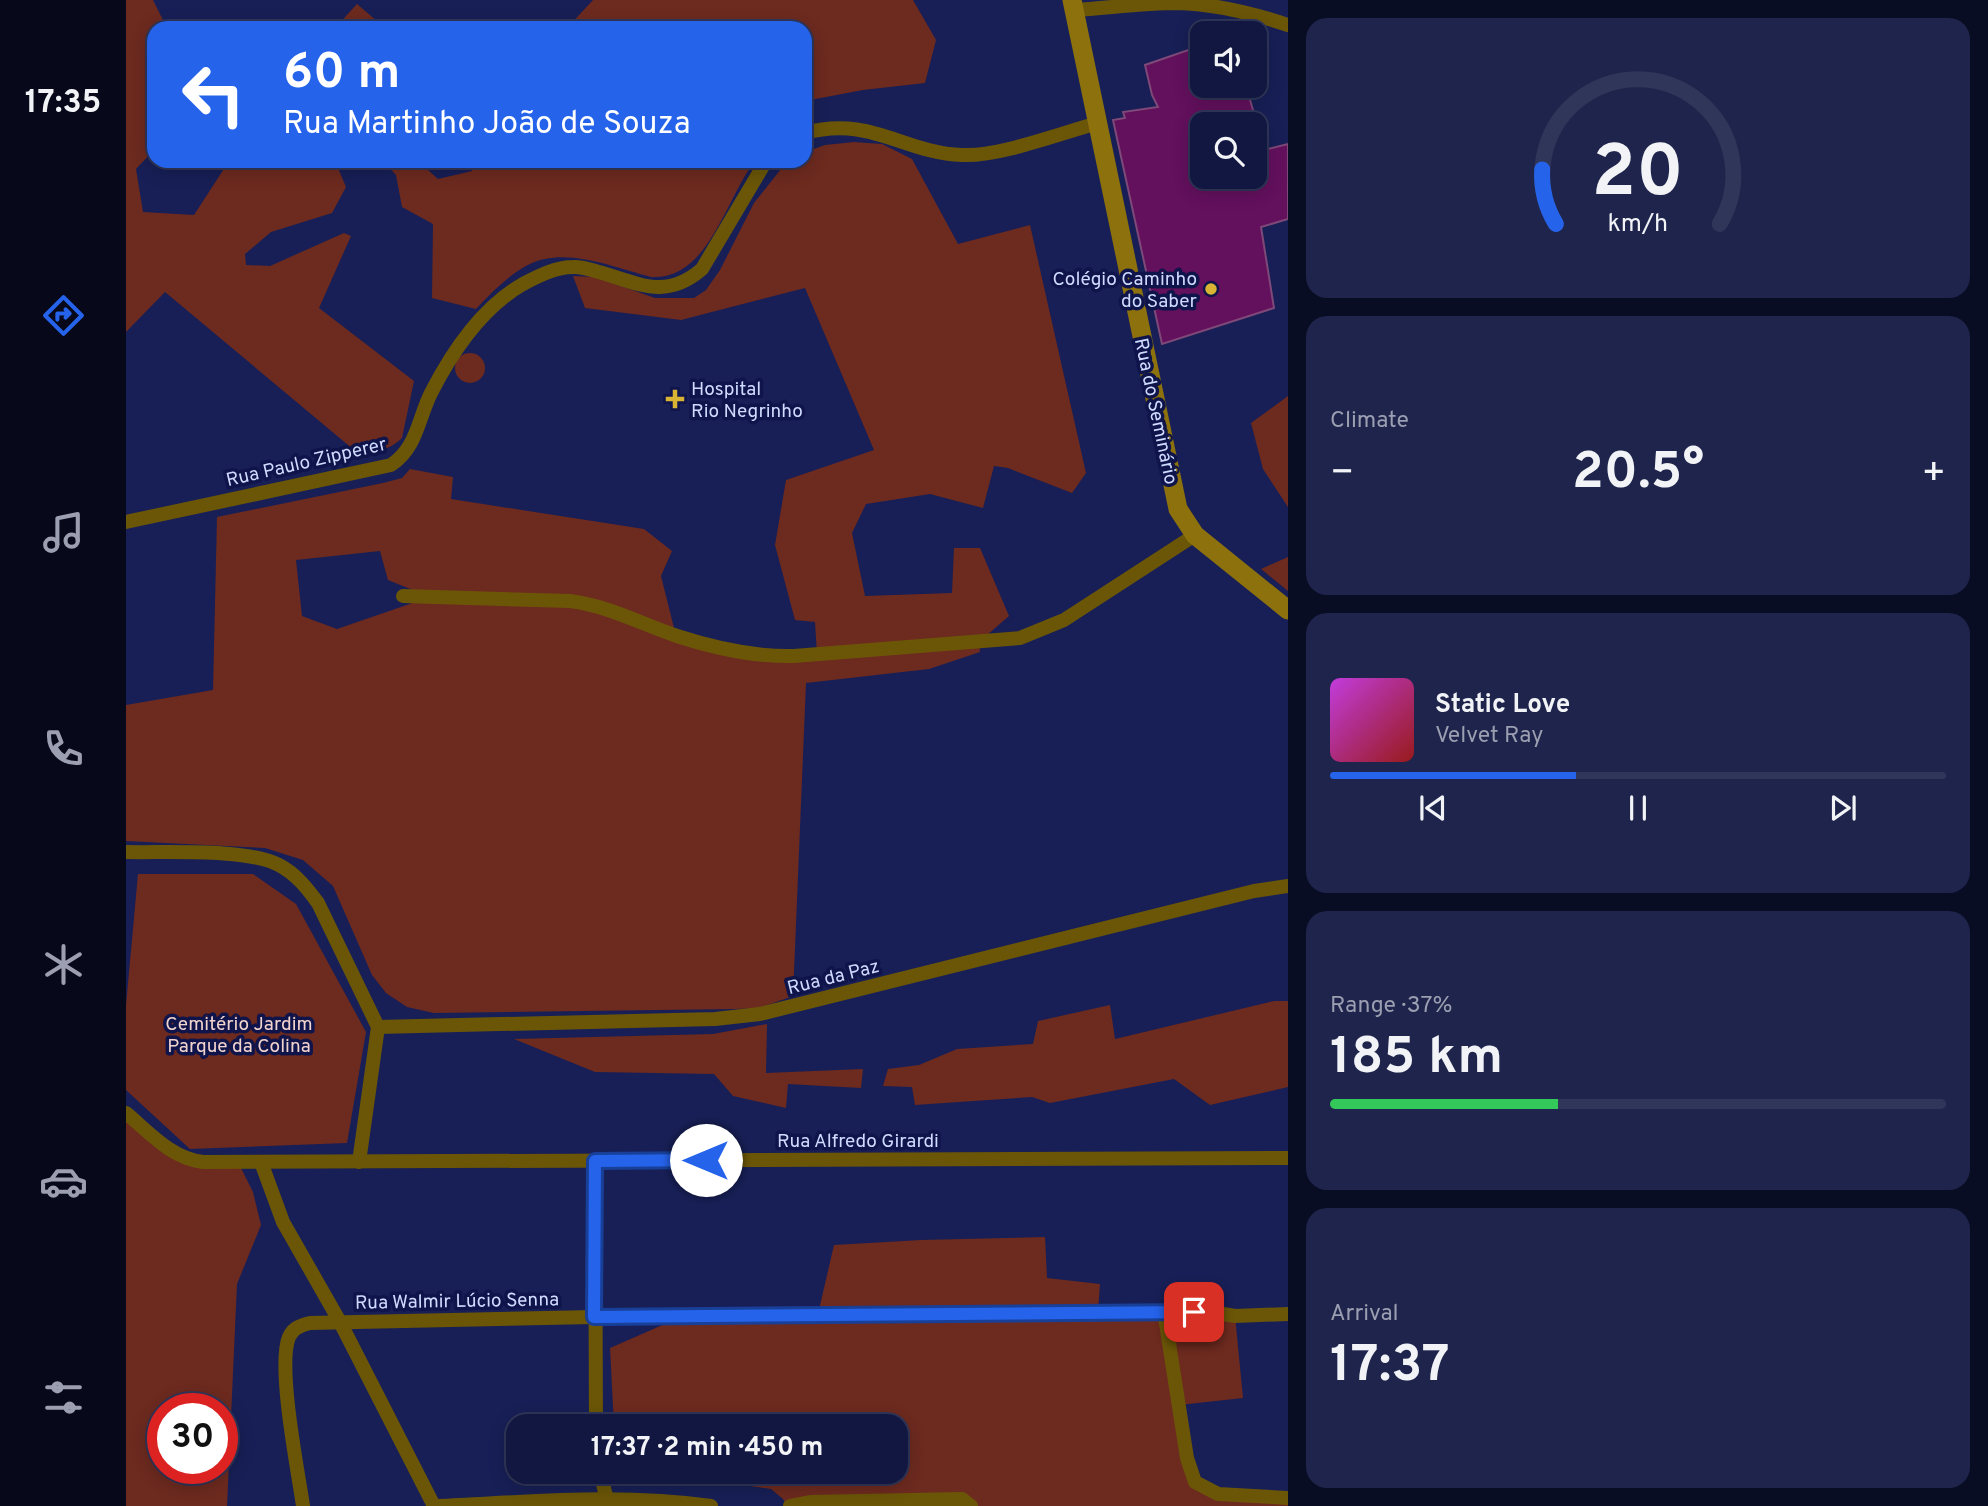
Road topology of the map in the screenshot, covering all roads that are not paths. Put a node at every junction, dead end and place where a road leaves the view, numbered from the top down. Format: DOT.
graph roads {
  1 [pos="1073,5"];
  2 [pos="1288,25"];
  3 [pos="1098,123"];
  4 [pos="812,131"];
  5 [pos="761,168"];
  6 [pos="126,522"];
  7 [pos="1195,535"];
  8 [pos="403,596"];
  9 [pos="1288,610"];
  10 [pos="126,852"];
  11 [pos="1288,886"];
  12 [pos="378,1027"];
  13 [pos="126,1113"];
  14 [pos="1288,1158"];
  15 [pos="595,1161"];
  16 [pos="261,1162"];
  17 [pos="359,1162"];
  18 [pos="1164,1311"];
  19 [pos="1288,1314"];
  20 [pos="594,1317"];
  21 [pos="340,1322"];
  22 [pos="596,1414"];
  23 [pos="603,1484"];
  24 [pos="1288,1498"];
  25 [pos="607,1502"];
  26 [pos="966,1502"];
  27 [pos="303,1506"];
  28 [pos="436,1506"];
  29 [pos="711,1506"];
  30 [pos="790,1506"];
  1 -- 2 [label="street"];
  1 -- 3 [label="street, Rua do Seminário"];
  3 -- 4 [label="street"];
  3 -- 7 [label="street, Rua do Seminário"];
  5 -- 6 [label="street, Rua Paulo Zipperer"];
  7 -- 8 [label="street"];
  7 -- 9 [label="street, Rua do Seminário"];
  10 -- 12 [label="street"];
  11 -- 12 [label="street, Rua da Paz"];
  12 -- 17 [label="street"];
  13 -- 16 [label="street, Rua Alfredo Girardi"];
  14 -- 15 [label="street, Rua Alfredo Girardi"];
  15 -- 17 [label="street, Rua Alfredo Girardi"];
  15 -- 20 [label="street"];
  16 -- 17 [label="street, Rua Alfredo Girardi"];
  16 -- 21 [label="street"];
  18 -- 19 [label="street, Rua Walmir Lúcio Senna"];
  18 -- 20 [label="street, Rua Walmir Lúcio Senna"];
  18 -- 24 [label="street"];
  20 -- 21 [label="street, Rua Walmir Lúcio Senna"];
  20 -- 22 [label="street"];
  21 -- 27 [label="street, Rua Walmir Lúcio Senna"];
  21 -- 28 [label="street"];
  23 -- 25 [label="street"];
  25 -- 28 [label="street"];
  25 -- 29 [label="street"];
  26 -- 30 [label="street"];
}
